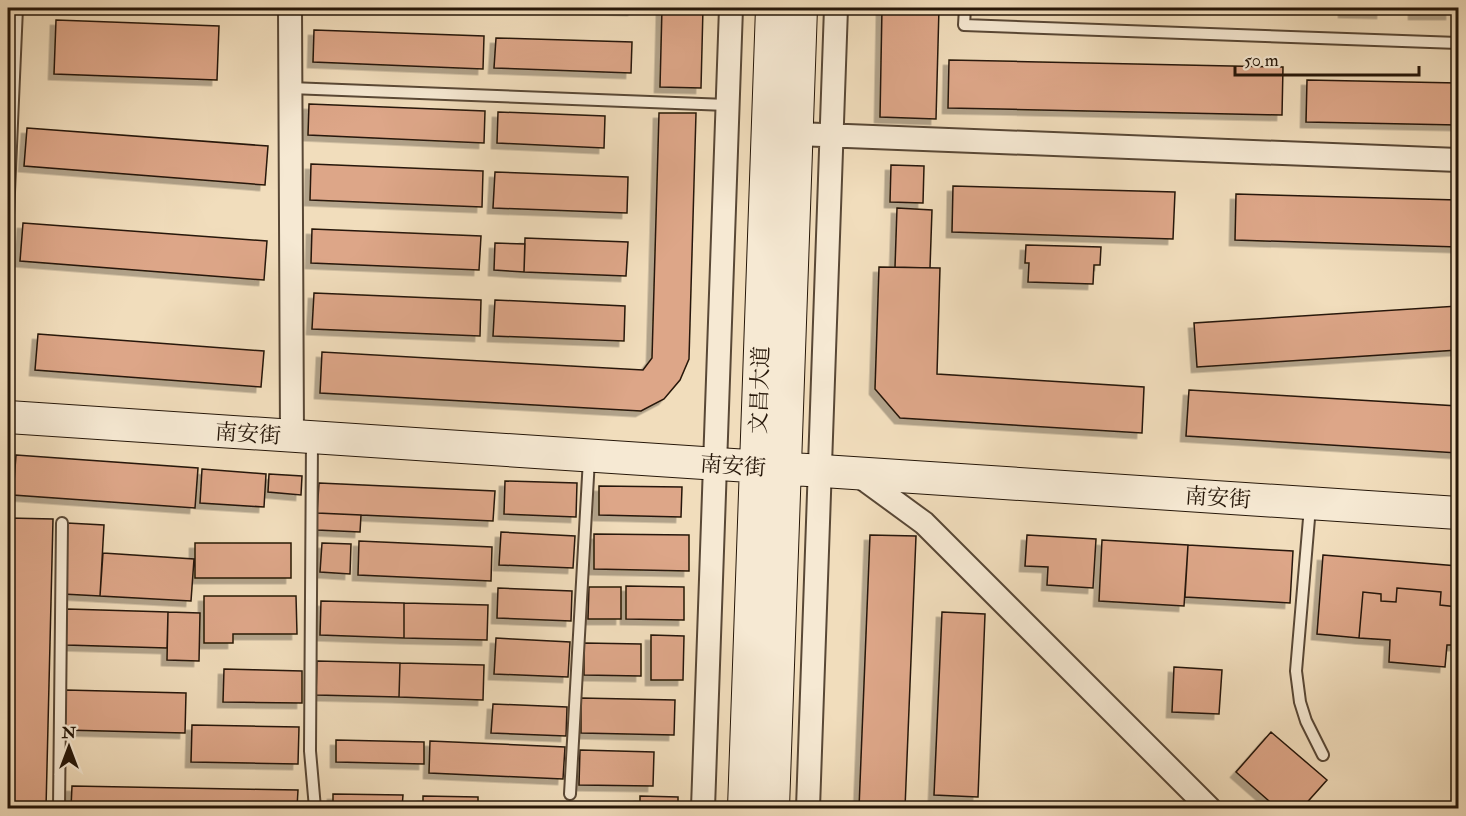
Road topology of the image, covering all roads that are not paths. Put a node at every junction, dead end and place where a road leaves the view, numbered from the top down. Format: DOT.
graph roads {
  1 [pos="17,8"];
  2 [pos="290,8"];
  3 [pos="730,8"];
  4 [pos="772,8"];
  5 [pos="801,8"];
  6 [pos="836,8"];
  7 [pos="965,8"];
  8 [pos="1458,43"];
  9 [pos="290,88"];
  10 [pos="727,105"];
  11 [pos="797,134"];
  12 [pos="831,135"];
  13 [pos="1458,160"];
  14 [pos="8,215"];
  15 [pos="8,417"];
  16 [pos="302,437"];
  17 [pos="589,456"];
  18 [pos="714,464"];
  19 [pos="771,468"];
  20 [pos="820,471"];
  21 [pos="857,474"];
  22 [pos="1310,504"];
  23 [pos="1458,513"];
  24 [pos="62,523"];
  25 [pos="1323,755"];
  26 [pos="570,794"];
  27 [pos="58,808"];
  28 [pos="315,808"];
  29 [pos="703,808"];
  30 [pos="744,808"];
  31 [pos="773,808"];
  32 [pos="808,808"];
  33 [pos="1209,808"];
  1 -- 14 [label="lane"];
  2 -- 9 [label="street"];
  3 -- 10 [label="street"];
  4 -- 19 [label="main road, 文昌大道"];
  5 -- 11 [label="main road, 文昌大道"];
  6 -- 12 [label="street"];
  7 -- 8 [label="lane"];
  9 -- 10 [label="lane"];
  9 -- 16 [label="street"];
  10 -- 18 [label="street"];
  11 -- 12 [label="street"];
  11 -- 19 [label="main road, 文昌大道"];
  12 -- 13 [label="street"];
  12 -- 20 [label="street"];
  15 -- 16 [label="main road, 南安街"];
  16 -- 17 [label="main road, 南安街"];
  16 -- 28 [label="lane"];
  17 -- 18 [label="main road, 南安街"];
  17 -- 26 [label="lane"];
  18 -- 19 [label="main road, 南安街"];
  18 -- 29 [label="street"];
  19 -- 20 [label="main road, 南安街"];
  19 -- 30 [label="main road, 文昌大道"];
  19 -- 31 [label="main road, 文昌大道"];
  20 -- 21 [label="main road, 南安街"];
  20 -- 32 [label="street"];
  21 -- 22 [label="main road, 南安街"];
  21 -- 33 [label="street"];
  22 -- 23 [label="main road, 南安街"];
  22 -- 25 [label="lane"];
  24 -- 27 [label="lane"];
}
